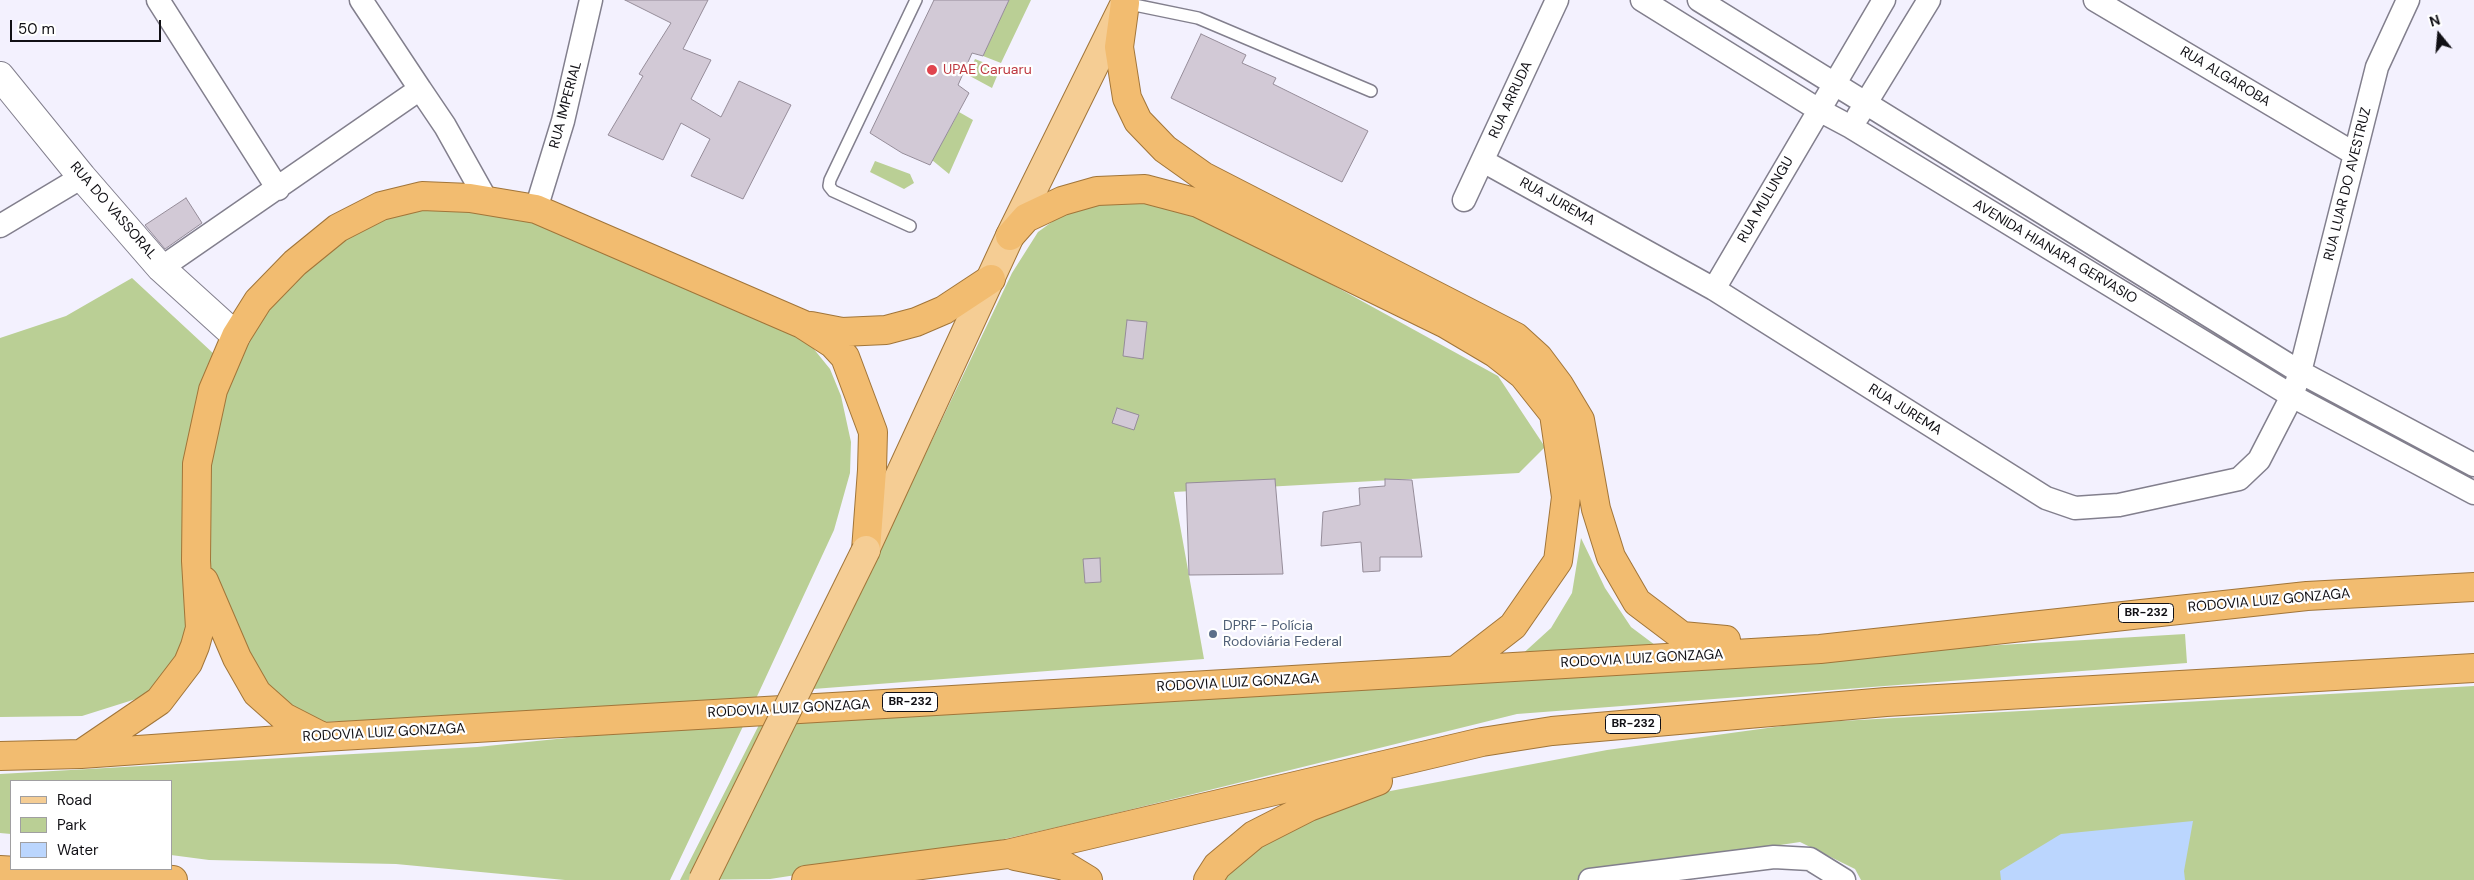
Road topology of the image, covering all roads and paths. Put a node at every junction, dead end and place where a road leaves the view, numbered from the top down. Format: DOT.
graph roads {
  1 [pos="158,0"];
  2 [pos="362,0"];
  3 [pos="592,0"];
  4 [pos="916,0"];
  5 [pos="1557,0"];
  6 [pos="1642,0"];
  7 [pos="1699,0"];
  8 [pos="1884,0"];
  9 [pos="1929,0"];
  10 [pos="2095,0"];
  11 [pos="2408,0"];
  12 [pos="1126,2"];
  13 [pos="1,80"];
  14 [pos="1835,83"];
  15 [pos="420,89"];
  16 [pos="1371,91"];
  17 [pos="1866,103"];
  18 [pos="1819,110"];
  19 [pos="1851,127"];
  20 [pos="2355,154"];
  21 [pos="1483,161"];
  22 [pos="82,177"];
  23 [pos="278,188"];
  24 [pos="1464,200"];
  25 [pos="487,201"];
  26 [pos="536,210"];
  27 [pos="0,226"];
  28 [pos="910,226"];
  29 [pos="1010,236"];
  30 [pos="161,268"];
  31 [pos="991,279"];
  32 [pos="1714,289"];
  33 [pos="802,324"];
  34 [pos="236,336"];
  35 [pos="2300,372"];
  36 [pos="2292,396"];
  37 [pos="2474,465"];
  38 [pos="2474,493"];
  39 [pos="866,550"];
  40 [pos="196,561"];
  41 [pos="2474,587"];
  42 [pos="1820,649"];
  43 [pos="2474,668"];
  44 [pos="1456,670"];
  45 [pos="323,737"];
  46 [pos="1482,742"];
  47 [pos="80,754"];
  48 [pos="0,756"];
  49 [pos="1006,854"];
  50 [pos="0,870"];
  51 [pos="116,878"];
  52 [pos="173,880"];
  53 [pos="703,880"];
  54 [pos="806,880"];
  55 [pos="1088,880"];
  56 [pos="1208,880"];
  57 [pos="1590,880"];
  58 [pos="1844,880"];
  1 -- 23 [label="street"];
  2 -- 15 [label="street"];
  3 -- 26 [label="street, RUA IMPERIAL"];
  4 -- 28 [label="lane"];
  5 -- 21 [label="street, RUA ARRUDA"];
  6 -- 18 [label="street, AVENIDA HIANARA GERVASIO"];
  7 -- 14 [label="street, AVENIDA HIANARA GERVASIO"];
  8 -- 14 [label="street, RUA MULUNGU"];
  9 -- 17 [label="street"];
  10 -- 20 [label="street, RUA ALGAROBA"];
  11 -- 20 [label="street, RUA LUAR DO AVESTRUZ"];
  12 -- 16 [label="lane"];
  12 -- 29 [label="main road"];
  12 -- 42 [label="highway"];
  13 -- 22 [label="street, RUA DO VASSORAL"];
  14 -- 17 [label="street, AVENIDA HIANARA GERVASIO"];
  14 -- 18 [label="street, RUA MULUNGU"];
  15 -- 23 [label="street"];
  15 -- 25 [label="street"];
  17 -- 19 [label="street"];
  17 -- 35 [label="street, AVENIDA HIANARA GERVASIO"];
  18 -- 19 [label="street, AVENIDA HIANARA GERVASIO"];
  18 -- 32 [label="street, RUA MULUNGU"];
  19 -- 36 [label="street, AVENIDA HIANARA GERVASIO"];
  20 -- 35 [label="street, RUA LUAR DO AVESTRUZ"];
  21 -- 24 [label="street, RUA ARRUDA"];
  21 -- 32 [label="street, RUA JUREMA"];
  22 -- 27 [label="street"];
  22 -- 30 [label="street, RUA DO VASSORAL"];
  23 -- 30 [label="street"];
  25 -- 26 [label="highway"];
  25 -- 34 [label="highway"];
  26 -- 33 [label="highway"];
  29 -- 31 [label="main road"];
  29 -- 44 [label="highway"];
  30 -- 34 [label="street, RUA DO VASSORAL"];
  31 -- 33 [label="highway"];
  31 -- 39 [label="main road"];
  32 -- 36 [label="street, RUA JUREMA"];
  33 -- 39 [label="highway"];
  34 -- 40 [label="highway"];
  35 -- 36 [label="street, RUA JUREMA"];
  35 -- 37 [label="street, AVENIDA HIANARA GERVASIO"];
  36 -- 38 [label="street, AVENIDA HIANARA GERVASIO"];
  39 -- 53 [label="main road, bridge"];
  40 -- 45 [label="highway"];
  40 -- 47 [label="highway"];
  41 -- 42 [label="highway, RODOVIA LUIZ GONZAGA / BR-232"];
  42 -- 44 [label="highway, RODOVIA LUIZ GONZAGA / BR-232"];
  43 -- 46 [label="highway, BR-232"];
  44 -- 45 [label="highway, RODOVIA LUIZ GONZAGA / BR-232"];
  45 -- 47 [label="highway, RODOVIA LUIZ GONZAGA / BR-232"];
  46 -- 49 [label="highway, BR-232"];
  46 -- 56 [label="highway"];
  47 -- 48 [label="highway, RODOVIA LUIZ GONZAGA / BR-232"];
  49 -- 54 [label="highway, BR-232"];
  49 -- 55 [label="highway"];
  50 -- 51 [label="highway"];
  51 -- 52 [label="highway"];
  57 -- 58 [label="street"];
}
